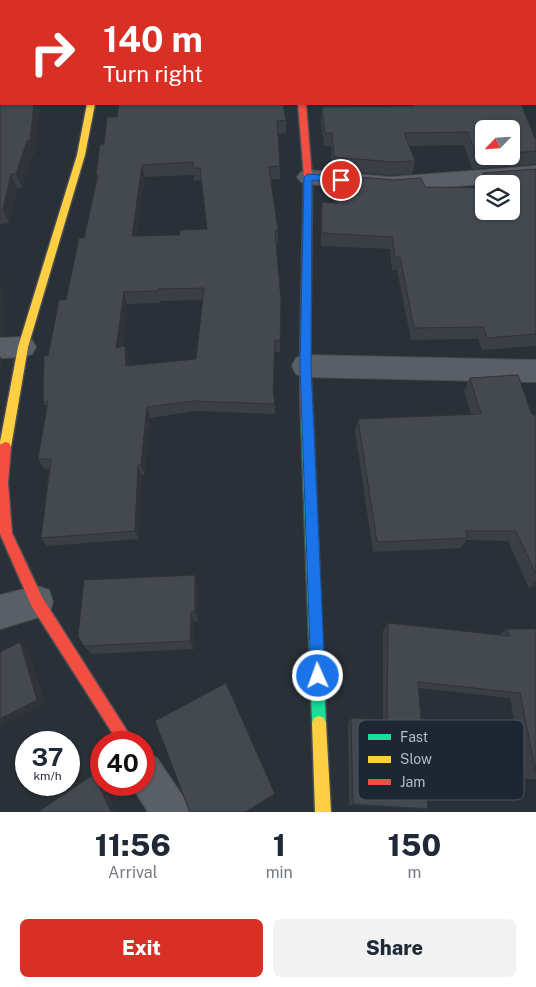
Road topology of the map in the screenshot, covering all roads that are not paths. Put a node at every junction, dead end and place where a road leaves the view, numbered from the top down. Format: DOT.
graph roads {
  1 [pos="90,105"];
  2 [pos="302,105"];
  3 [pos="536,173"];
  4 [pos="308,177"];
  5 [pos="12,348"];
  6 [pos="305,366"];
  7 [pos="536,371"];
  8 [pos="37,602"];
  9 [pos="0,612"];
  10 [pos="119,731"];
  11 [pos="155,788"];
  12 [pos="170,812"];
  13 [pos="324,812"];
  1 -- 5 [label="street"];
  2 -- 4 [label="street"];
  3 -- 4 [label="street"];
  4 -- 6 [label="street"];
  5 -- 8 [label="street"];
  6 -- 7 [label="street"];
  6 -- 13 [label="street"];
  8 -- 9 [label="street"];
  8 -- 10 [label="street"];
  11 -- 12 [label="street"];
}
